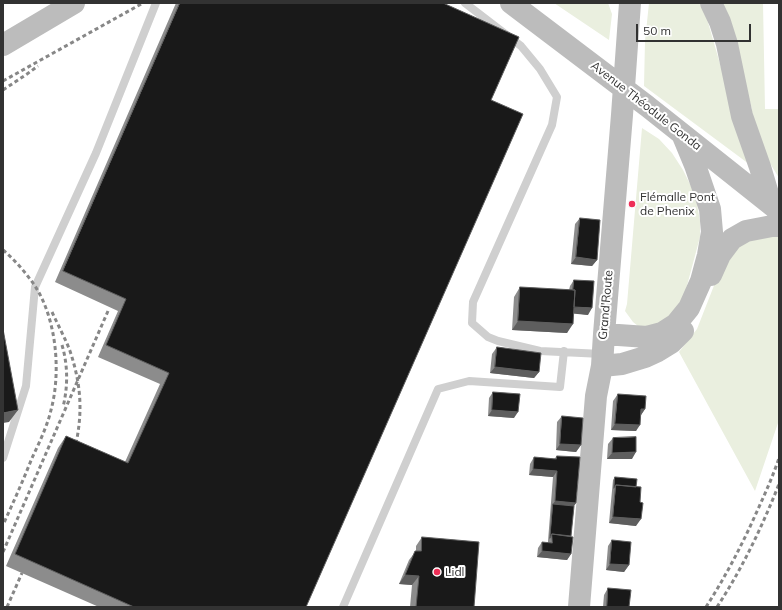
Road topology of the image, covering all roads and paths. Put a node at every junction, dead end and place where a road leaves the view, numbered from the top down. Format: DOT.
graph roads {
  1 [pos="51,3"];
  2 [pos="74,3"];
  3 [pos="156,3"];
  4 [pos="465,3"];
  5 [pos="512,3"];
  6 [pos="630,3"];
  7 [pos="711,3"];
  8 [pos="3,29"];
  9 [pos="3,45"];
  10 [pos="682,135"];
  11 [pos="775,208"];
  12 [pos="779,226"];
  13 [pos="564,351"];
  14 [pos="603,351"];
  15 [pos="3,458"];
  16 [pos="343,607"];
  17 [pos="579,607"];
  1 -- 8 [label="main road"];
  2 -- 9 [label="main road"];
  3 -- 15 [label="lane"];
  4 -- 13 [label="lane"];
  5 -- 10 [label="main road, Avenue Théodule Gonda"];
  6 -- 14 [label="main road, Grand'Route"];
  7 -- 11 [label="main road"];
  10 -- 11 [label="main road, Avenue Théodule Gonda"];
  10 -- 14 [label="main road"];
  12 -- 14 [label="main road"];
  13 -- 14 [label="lane"];
  13 -- 16 [label="lane"];
  14 -- 17 [label="main road, Grand'Route"];
}
